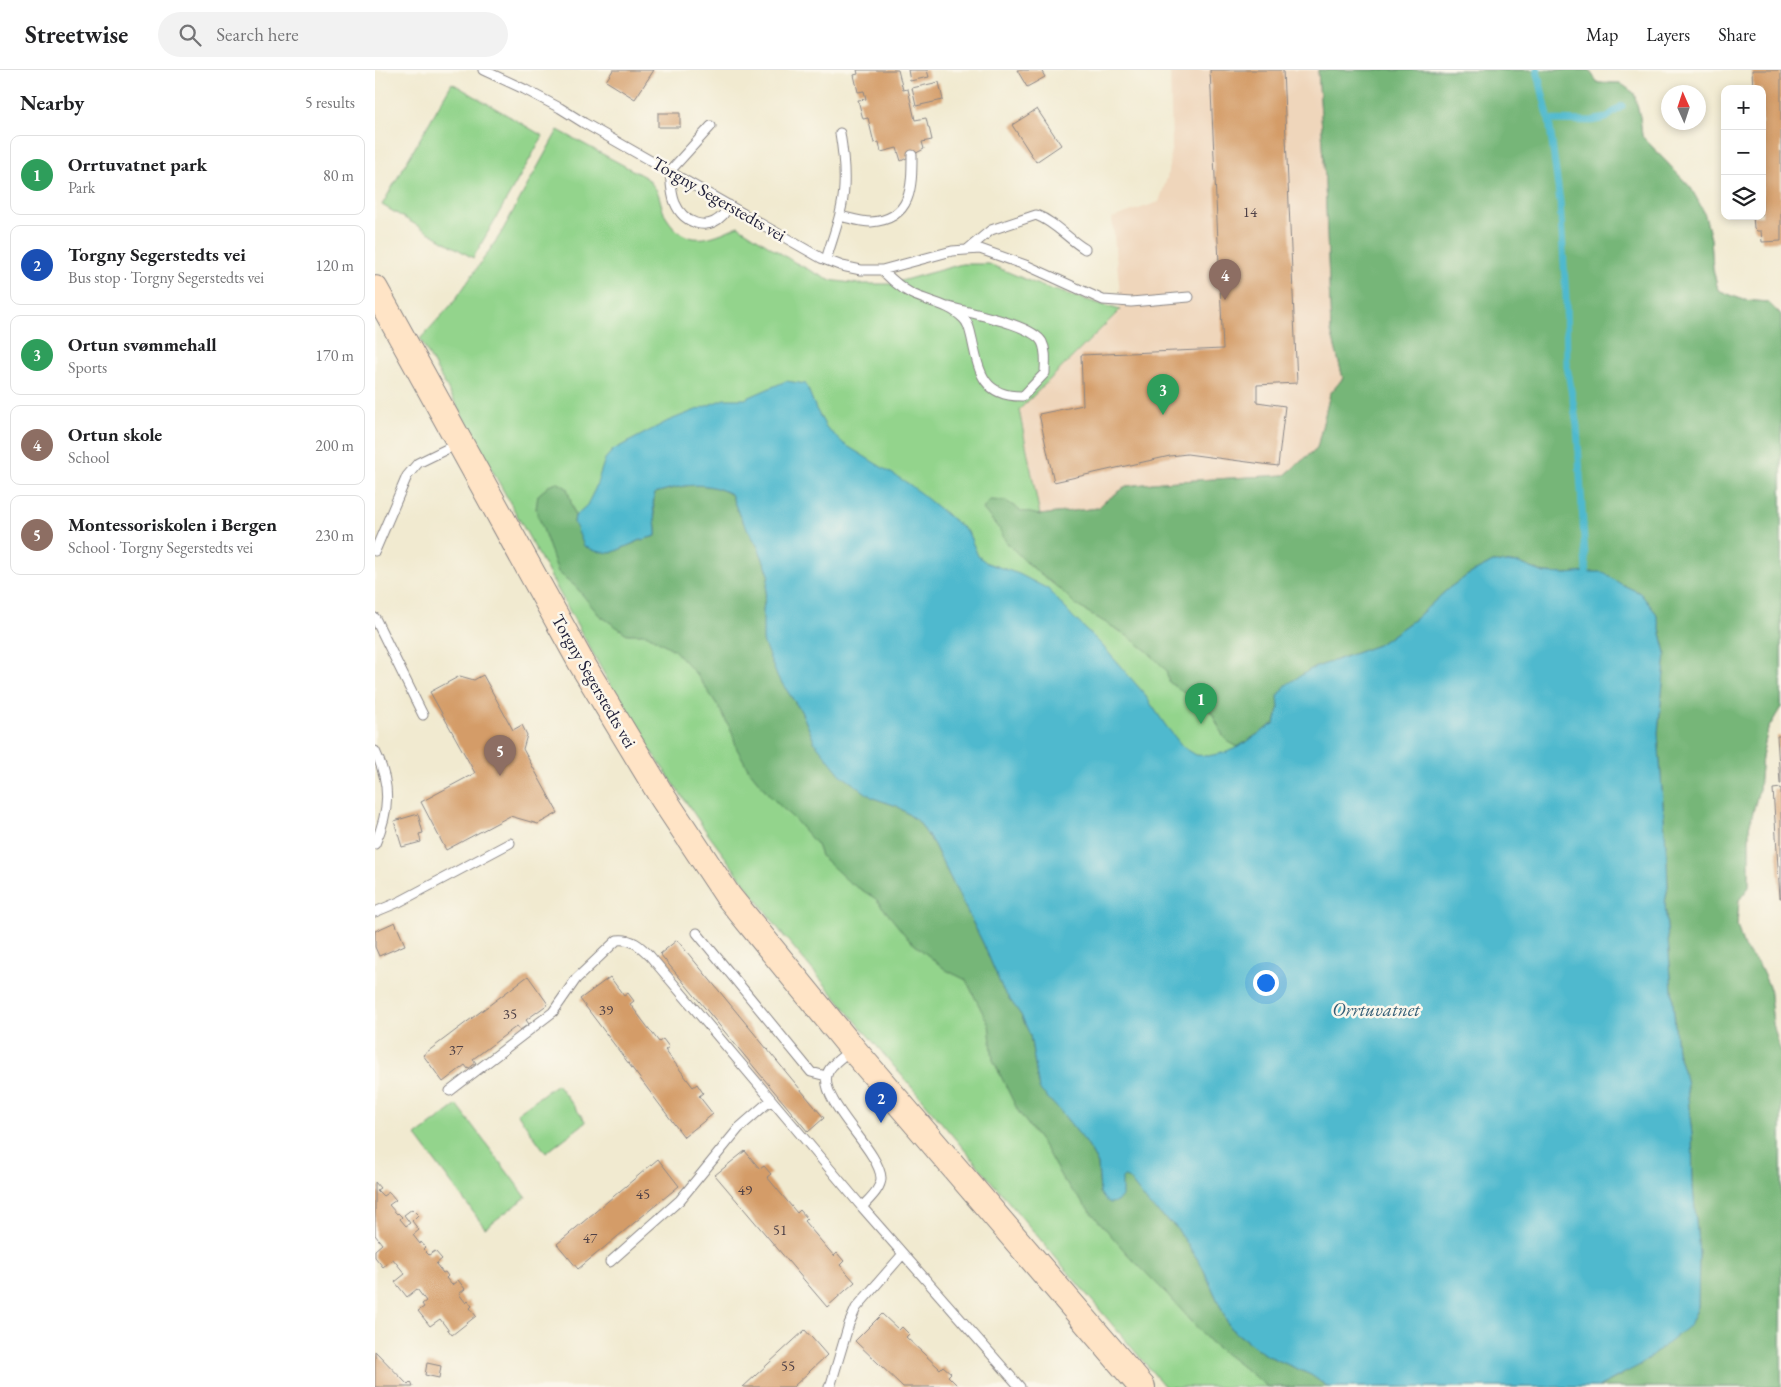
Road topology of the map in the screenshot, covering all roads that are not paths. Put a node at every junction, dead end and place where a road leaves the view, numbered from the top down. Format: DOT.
graph roads {
  1 [pos="483,70"];
  2 [pos="711,126"];
  3 [pos="840,133"];
  4 [pos="912,155"];
  5 [pos="670,171"];
  6 [pos="729,205"];
  7 [pos="840,216"];
  8 [pos="968,249"];
  9 [pos="1085,249"];
  10 [pos="826,260"];
  11 [pos="882,270"];
  12 [pos="375,289"];
  13 [pos="1189,297"];
  14 [pos="949,307"];
  15 [pos="460,442"];
  16 [pos="375,551"];
  17 [pos="375,618"];
  18 [pos="423,715"];
  19 [pos="375,751"];
  20 [pos="510,843"];
  21 [pos="375,844"];
  22 [pos="375,912"];
  23 [pos="697,933"];
  24 [pos="852,1048"];
  25 [pos="826,1076"];
  26 [pos="450,1090"];
  27 [pos="771,1100"];
  28 [pos="862,1207"];
  29 [pos="903,1254"];
  30 [pos="610,1262"];
  31 [pos="829,1387"];
  32 [pos="1021,1387"];
  33 [pos="1142,1387"];
  1 -- 5 [label="lane, Torgny Segerstedts vei"];
  2 -- 5 [label="lane"];
  3 -- 7 [label="lane"];
  4 -- 7 [label="lane"];
  5 -- 6 [label="lane, Torgny Segerstedts vei"];
  5 -- 6 [label="lane"];
  6 -- 10 [label="lane, Torgny Segerstedts vei"];
  7 -- 10 [label="lane"];
  8 -- 9 [label="lane"];
  8 -- 11 [label="lane, Torgny Segerstedts vei"];
  8 -- 13 [label="lane, Torgny Segerstedts vei"];
  10 -- 11 [label="lane, Torgny Segerstedts vei"];
  11 -- 14 [label="lane"];
  12 -- 15 [label="main road, Torgny Segerstedts vei"];
  14 -- 14 [label="lane"];
  15 -- 16 [label="lane"];
  15 -- 24 [label="main road, Torgny Segerstedts vei"];
  17 -- 18 [label="lane"];
  19 -- 21 [label="lane"];
  20 -- 22 [label="lane"];
  23 -- 25 [label="lane"];
  24 -- 25 [label="lane"];
  24 -- 33 [label="main road, Torgny Segerstedts vei"];
  25 -- 28 [label="lane"];
  26 -- 27 [label="lane"];
  27 -- 28 [label="lane"];
  27 -- 30 [label="lane"];
  28 -- 29 [label="lane"];
  29 -- 31 [label="lane"];
  29 -- 32 [label="lane"];
}
